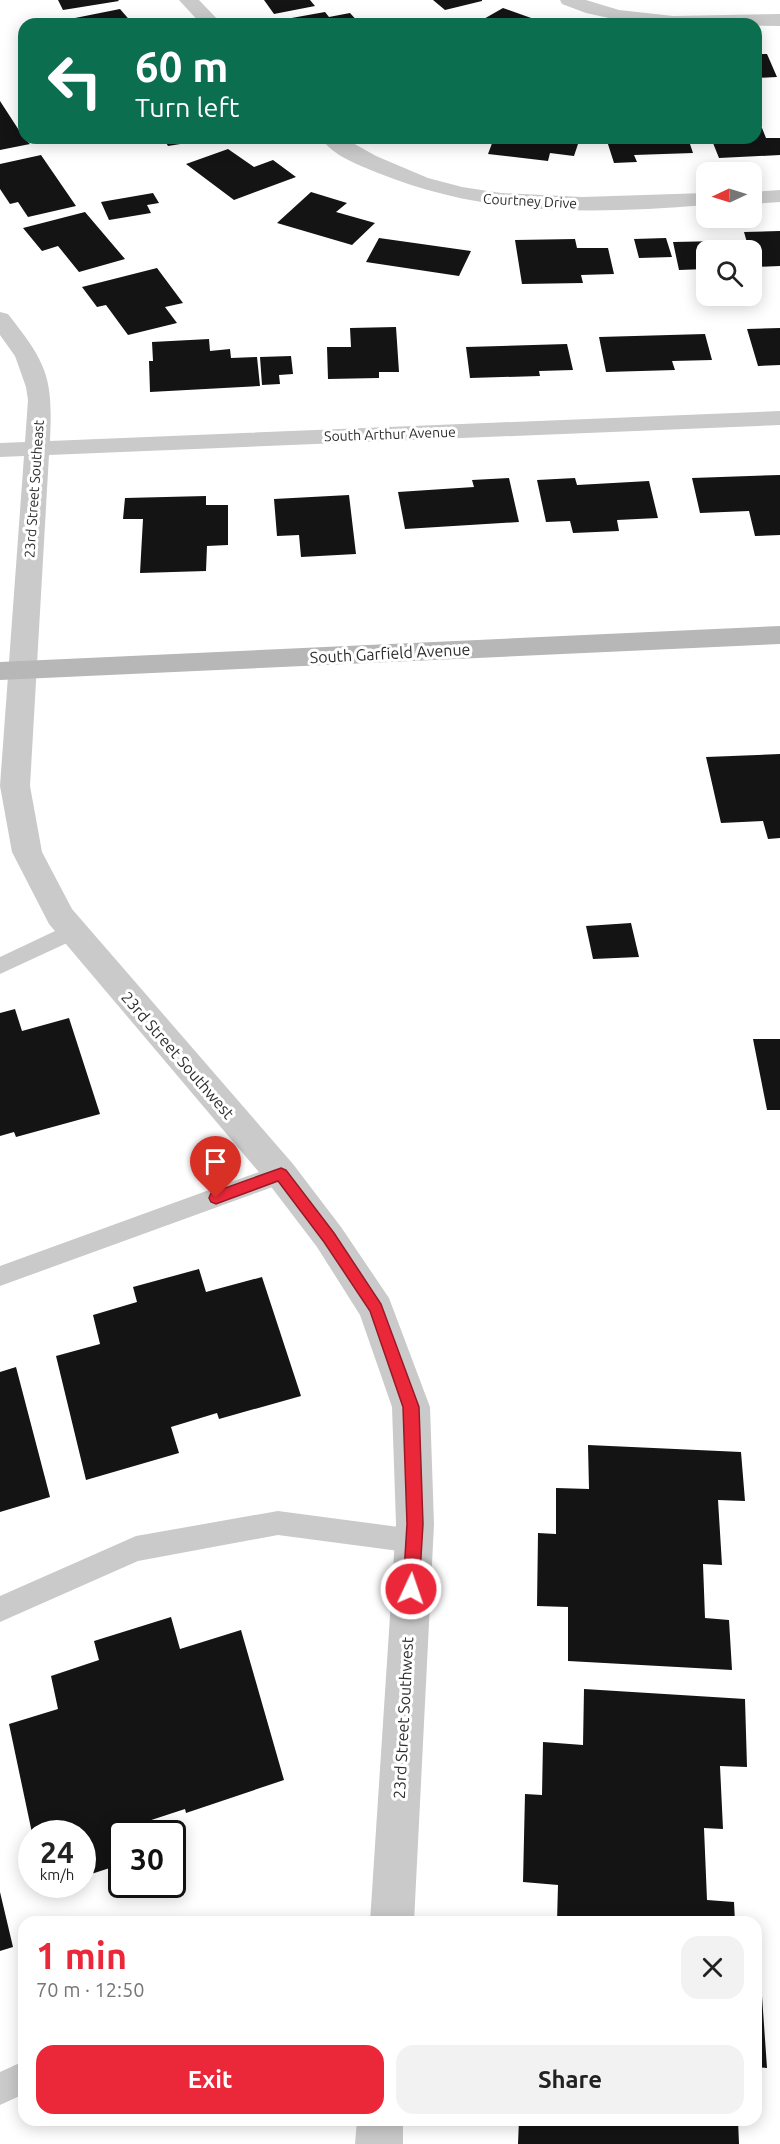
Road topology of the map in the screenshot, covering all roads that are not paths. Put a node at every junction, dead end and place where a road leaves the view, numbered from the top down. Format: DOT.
graph roads {
  1 [pos="188,0"];
  2 [pos="569,0"];
  3 [pos="206,18"];
  4 [pos="645,18"];
  5 [pos="780,20"];
  6 [pos="762,21"];
  7 [pos="338,144"];
  8 [pos="780,196"];
  9 [pos="762,197"];
  10 [pos="696,200"];
  11 [pos="0,319"];
  12 [pos="780,418"];
  13 [pos="38,449"];
  14 [pos="0,450"];
  15 [pos="780,635"];
  16 [pos="10,671"];
  17 [pos="72,931"];
  18 [pos="0,966"];
  19 [pos="281,1174"];
  20 [pos="0,1276"];
  21 [pos="414,1541"];
  22 [pos="0,1609"];
  23 [pos="392,1916"];
  24 [pos="18,2080"];
  25 [pos="0,2089"];
  26 [pos="380,2126"];
  27 [pos="379,2144"];
  1 -- 3 [label="street"];
  2 -- 4 [label="street"];
  5 -- 6 [label="street"];
  7 -- 10 [label="street, Courtney Drive"];
  8 -- 9 [label="street"];
  11 -- 13 [label="street, 23rd Street Southeast"];
  12 -- 13 [label="street, South Arthur Avenue"];
  13 -- 14 [label="street, South Arthur Avenue"];
  13 -- 16 [label="street, 23rd Street Southeast"];
  15 -- 16 [label="street, South Garfield Avenue"];
  16 -- 17 [label="street, 23rd Street Southwest"];
  17 -- 18 [label="lane"];
  17 -- 19 [label="street, 23rd Street Southwest"];
  19 -- 20 [label="lane"];
  19 -- 21 [label="street, 23rd Street Southwest"];
  21 -- 22 [label="lane"];
  21 -- 23 [label="street, 23rd Street Southwest"];
  24 -- 25 [label="lane"];
  26 -- 27 [label="street"];
}
